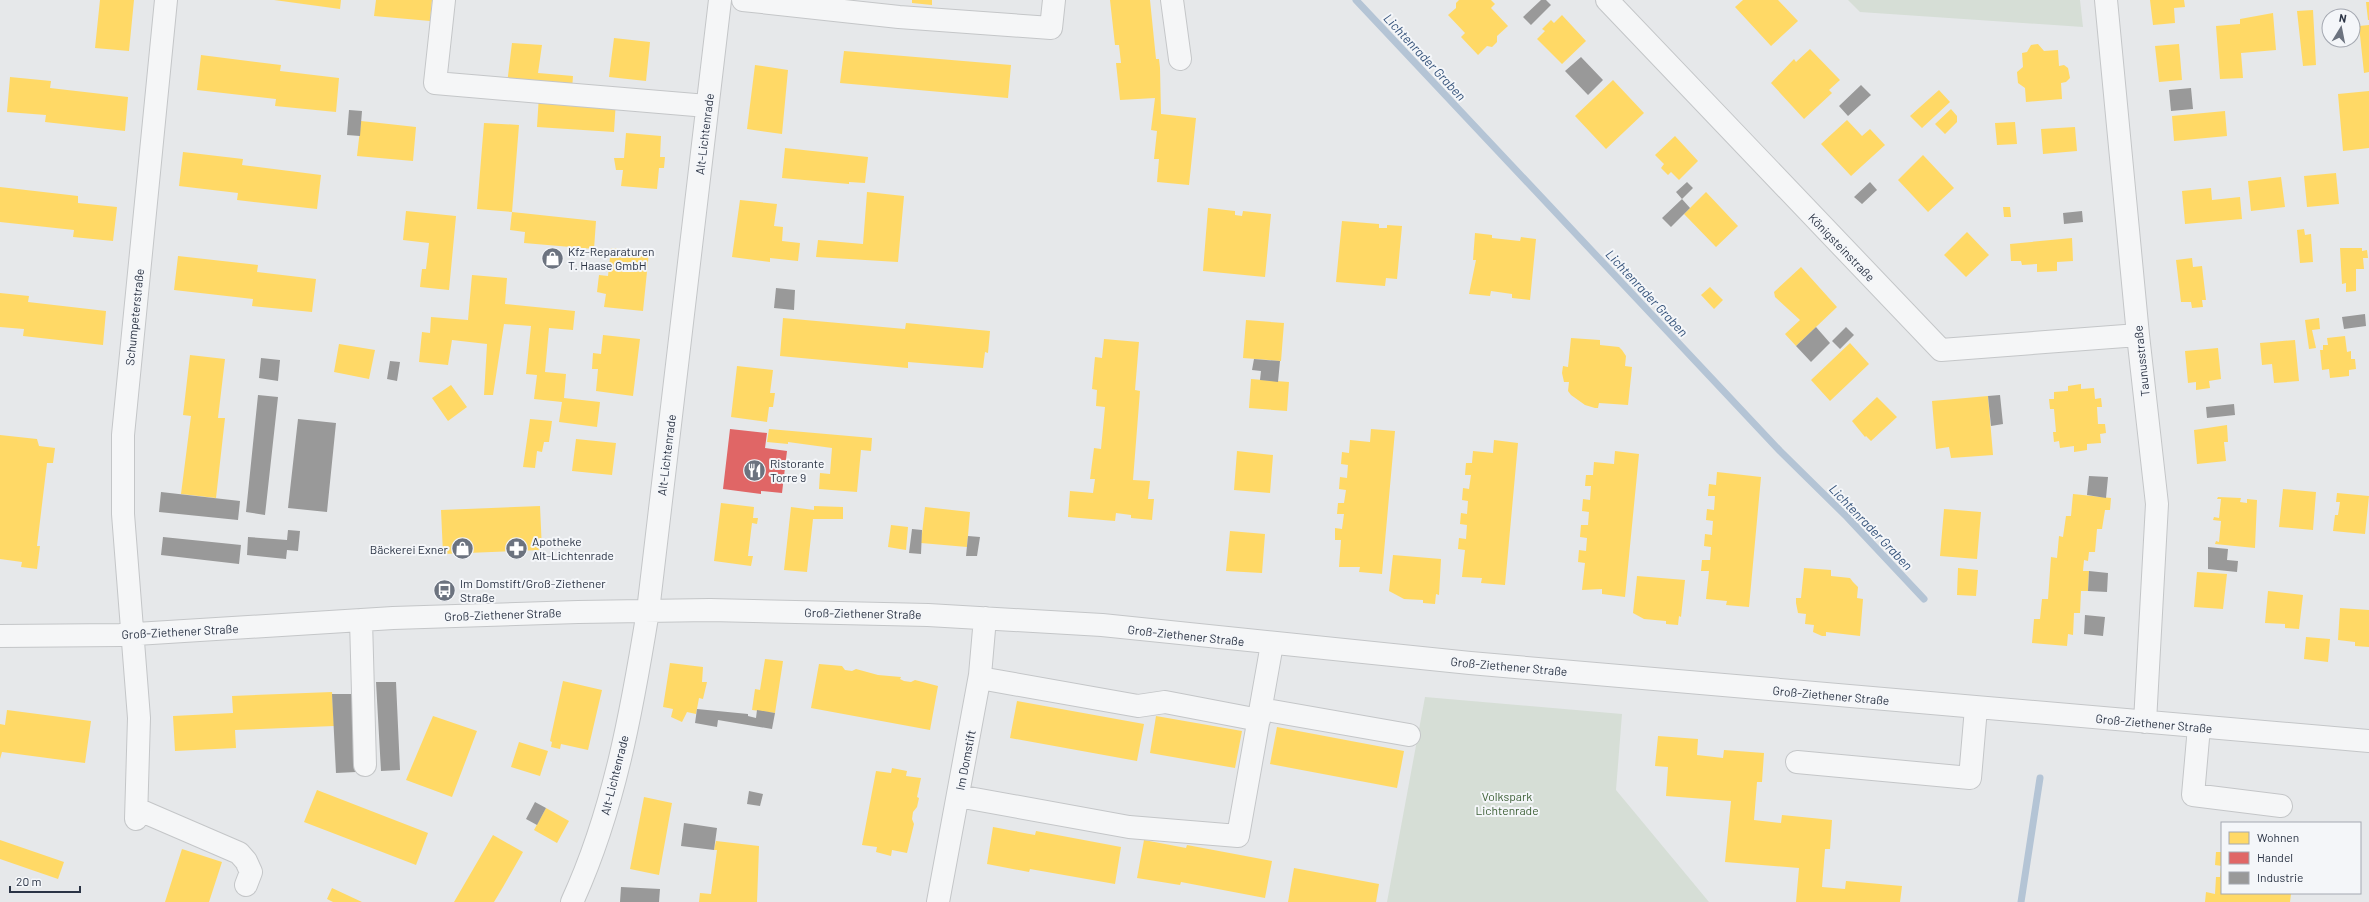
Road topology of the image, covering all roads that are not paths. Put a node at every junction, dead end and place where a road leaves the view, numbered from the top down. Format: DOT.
graph roads {
  1 [pos="166,0"];
  2 [pos="444,0"];
  3 [pos="720,0"];
  4 [pos="743,0"];
  5 [pos="1054,0"];
  6 [pos="1172,0"];
  7 [pos="1607,0"];
  8 [pos="2106,0"];
  9 [pos="1180,59"];
  10 [pos="707,106"];
  11 [pos="2138,335"];
  12 [pos="648,611"];
  13 [pos="985,618"];
  14 [pos="361,620"];
  15 [pos="132,634"];
  16 [pos="0,636"];
  17 [pos="1272,644"];
  18 [pos="980,678"];
  19 [pos="1976,708"];
  20 [pos="1260,714"];
  21 [pos="2145,722"];
  22 [pos="2199,727"];
  23 [pos="1409,735"];
  24 [pos="2369,741"];
  25 [pos="1798,762"];
  26 [pos="365,765"];
  27 [pos="958,796"];
  28 [pos="2281,806"];
  29 [pos="246,885"];
  30 [pos="572,902"];
  31 [pos="938,902"];
  1 -- 15 [label="street, Schumpeterstraße"];
  2 -- 10 [label="street"];
  3 -- 10 [label="street, Alt-Lichtenrade"];
  4 -- 5 [label="street"];
  6 -- 9 [label="street"];
  7 -- 11 [label="street, Königsteinstraße"];
  8 -- 11 [label="street, Taunusstraße"];
  10 -- 12 [label="street, Alt-Lichtenrade"];
  11 -- 21 [label="street, Taunusstraße"];
  12 -- 13 [label="street, Groß-Ziethener Straße"];
  12 -- 14 [label="street, Groß-Ziethener Straße"];
  12 -- 30 [label="street, Alt-Lichtenrade"];
  13 -- 17 [label="street, Groß-Ziethener Straße"];
  13 -- 18 [label="street, Im Domstift"];
  14 -- 15 [label="street, Groß-Ziethener Straße"];
  14 -- 26 [label="street"];
  15 -- 16 [label="street, Groß-Ziethener Straße"];
  15 -- 29 [label="street, Schumpeterstraße"];
  17 -- 19 [label="street, Groß-Ziethener Straße"];
  17 -- 20 [label="street"];
  18 -- 20 [label="street"];
  18 -- 27 [label="street, Im Domstift"];
  19 -- 21 [label="street, Groß-Ziethener Straße"];
  19 -- 25 [label="street"];
  20 -- 23 [label="street"];
  20 -- 27 [label="street"];
  21 -- 22 [label="street, Groß-Ziethener Straße"];
  22 -- 24 [label="street, Groß-Ziethener Straße"];
  22 -- 28 [label="street"];
  27 -- 31 [label="street, Im Domstift"];
}
